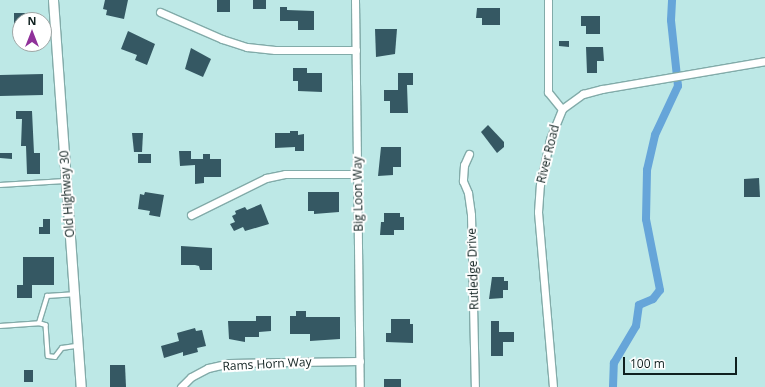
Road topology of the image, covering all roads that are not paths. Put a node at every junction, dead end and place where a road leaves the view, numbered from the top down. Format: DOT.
graph roads {
  1 [pos="53,0"];
  2 [pos="355,0"];
  3 [pos="548,0"];
  4 [pos="160,12"];
  5 [pos="356,50"];
  6 [pos="765,61"];
  7 [pos="562,109"];
  8 [pos="469,154"];
  9 [pos="358,174"];
  10 [pos="66,181"];
  11 [pos="0,185"];
  12 [pos="191,215"];
  13 [pos="74,294"];
  14 [pos="39,324"];
  15 [pos="0,326"];
  16 [pos="78,346"];
  17 [pos="360,360"];
  18 [pos="82,387"];
  19 [pos="181,387"];
  20 [pos="360,387"];
  21 [pos="475,387"];
  22 [pos="554,387"];
  1 -- 10 [label="street, Old Highway 30"];
  2 -- 5 [label="street, Big Loon Way"];
  3 -- 7 [label="street"];
  4 -- 5 [label="street"];
  5 -- 9 [label="street, Big Loon Way"];
  6 -- 7 [label="street, River Road"];
  7 -- 22 [label="street, River Road"];
  8 -- 21 [label="street, Rutledge Drive"];
  9 -- 12 [label="street"];
  9 -- 17 [label="street, Big Loon Way"];
  10 -- 11 [label="lane"];
  10 -- 13 [label="street, Old Highway 30"];
  13 -- 14 [label="lane"];
  13 -- 16 [label="street, Old Highway 30"];
  14 -- 15 [label="lane"];
  14 -- 16 [label="lane"];
  16 -- 18 [label="street, Old Highway 30"];
  17 -- 19 [label="street, Rams Horn Way"];
  17 -- 20 [label="street, Big Loon Way"];
}
